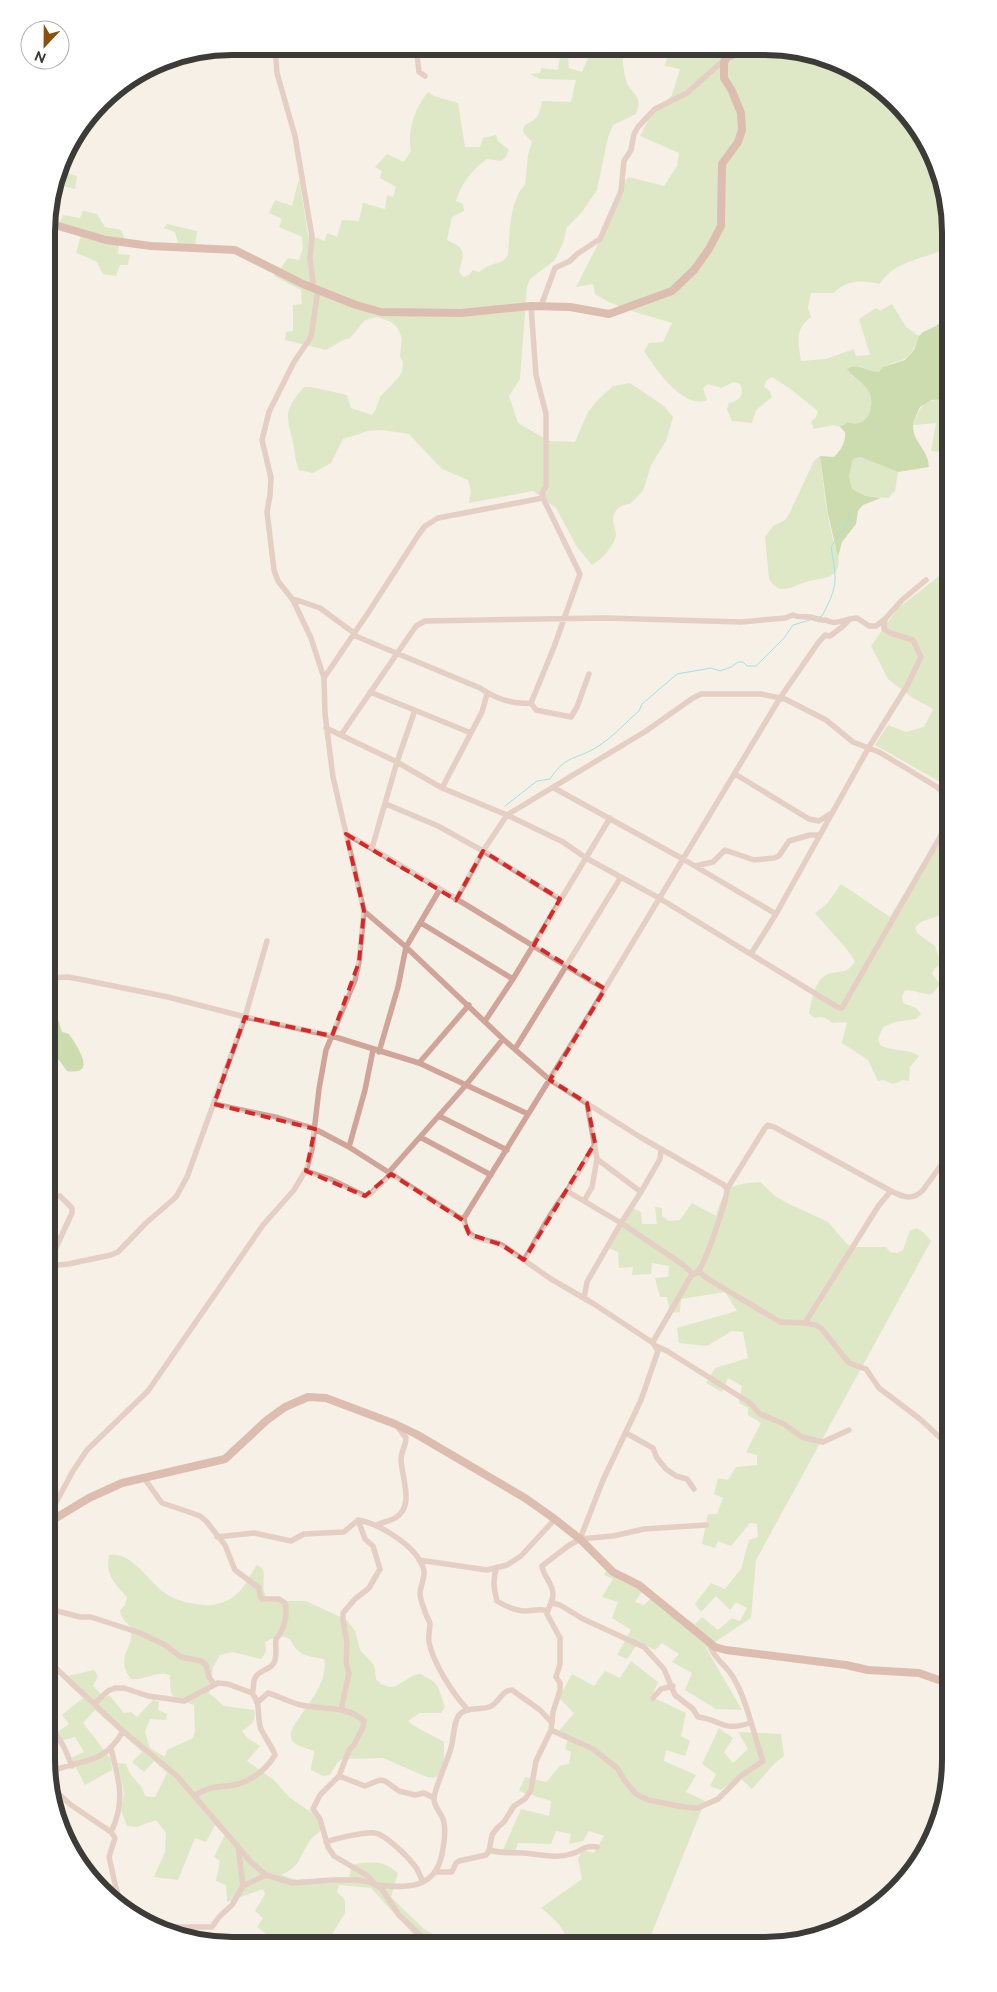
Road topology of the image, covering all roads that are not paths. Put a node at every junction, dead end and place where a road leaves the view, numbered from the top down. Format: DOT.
graph roads {
  1 [pos="276,55"];
  2 [pos="418,55"];
  3 [pos="736,55"];
  4 [pos="726,58"];
  5 [pos="425,76"];
  6 [pos="55,225"];
  7 [pos="315,289"];
  8 [pos="531,306"];
  9 [pos="541,306"];
  10 [pos="543,498"];
  11 [pos="926,580"];
  12 [pos="291,598"];
  13 [pos="850,618"];
  14 [pos="563,619"];
  15 [pos="885,619"];
  16 [pos="354,634"];
  17 [pos="396,653"];
  18 [pos="589,674"];
  19 [pos="324,678"];
  20 [pos="370,692"];
  21 [pos="487,694"];
  22 [pos="780,698"];
  23 [pos="531,703"];
  24 [pos="415,710"];
  25 [pos="326,728"];
  26 [pos="471,733"];
  27 [pos="341,734"];
  28 [pos="869,747"];
  29 [pos="397,762"];
  30 [pos="735,774"];
  31 [pos="937,787"];
  32 [pos="442,788"];
  33 [pos="554,788"];
  34 [pos="942,789"];
  35 [pos="942,792"];
  36 [pos="386,804"];
  37 [pos="834,810"];
  38 [pos="507,815"];
  39 [pos="610,818"];
  40 [pos="346,834"];
  41 [pos="942,834"];
  42 [pos="820,835"];
  43 [pos="372,848"];
  44 [pos="483,851"];
  45 [pos="586,858"];
  46 [pos="683,859"];
  47 [pos="695,866"];
  48 [pos="621,877"];
  49 [pos="440,889"];
  50 [pos="659,898"];
  51 [pos="560,899"];
  52 [pos="456,900"];
  53 [pos="364,910"];
  54 [pos="776,914"];
  55 [pos="421,923"];
  56 [pos="267,941"];
  57 [pos="534,945"];
  58 [pos="406,947"];
  59 [pos="751,954"];
  60 [pos="566,966"];
  61 [pos="55,978"];
  62 [pos="513,979"];
  63 [pos="605,989"];
  64 [pos="469,1005"];
  65 [pos="245,1017"];
  66 [pos="485,1021"];
  67 [pos="332,1036"];
  68 [pos="503,1039"];
  69 [pos="515,1049"];
  70 [pos="376,1051"];
  71 [pos="419,1064"];
  72 [pos="550,1080"];
  73 [pos="466,1085"];
  74 [pos="587,1103"];
  75 [pos="214,1104"];
  76 [pos="528,1114"];
  77 [pos="439,1116"];
  78 [pos="315,1129"];
  79 [pos="420,1137"];
  80 [pos="594,1146"];
  81 [pos="349,1147"];
  82 [pos="661,1149"];
  83 [pos="507,1150"];
  84 [pos="597,1159"];
  85 [pos="942,1164"];
  86 [pos="306,1171"];
  87 [pos="390,1173"];
  88 [pos="492,1175"];
  89 [pos="727,1189"];
  90 [pos="567,1191"];
  91 [pos="891,1191"];
  92 [pos="641,1192"];
  93 [pos="60,1196"];
  94 [pos="584,1201"];
  95 [pos="464,1218"];
  96 [pos="621,1223"];
  97 [pos="55,1249"];
  98 [pos="524,1260"];
  99 [pos="55,1265"];
  100 [pos="696,1272"];
  101 [pos="584,1298"];
  102 [pos="805,1323"];
  103 [pos="654,1344"];
  104 [pos="395,1424"];
  105 [pos="849,1430"];
  106 [pos="626,1433"];
  107 [pos="942,1439"];
  108 [pos="144,1478"];
  109 [pos="694,1489"];
  110 [pos="55,1506"];
  111 [pos="55,1518"];
  112 [pos="555,1519"];
  113 [pos="358,1520"];
  114 [pos="377,1525"];
  115 [pos="706,1525"];
  116 [pos="217,1537"];
  117 [pos="580,1539"];
  118 [pos="419,1560"];
  119 [pos="497,1568"];
  120 [pos="552,1604"];
  121 [pos="55,1611"];
  122 [pos="547,1611"];
  123 [pos="709,1643"];
  124 [pos="55,1667"];
  125 [pos="942,1681"];
  126 [pos="214,1684"];
  127 [pos="673,1686"];
  128 [pos="252,1693"];
  129 [pos="653,1698"];
  130 [pos="258,1702"];
  131 [pos="94,1704"];
  132 [pos="342,1710"];
  133 [pos="468,1710"];
  134 [pos="750,1723"];
  135 [pos="551,1727"];
  136 [pos="123,1731"];
  137 [pos="55,1733"];
  138 [pos="111,1749"];
  139 [pos="72,1766"];
  140 [pos="55,1771"];
  141 [pos="339,1776"];
  142 [pos="58,1794"];
  143 [pos="194,1796"];
  144 [pos="434,1798"];
  145 [pos="111,1832"];
  146 [pos="326,1842"];
  147 [pos="238,1846"];
  148 [pos="597,1847"];
  149 [pos="489,1850"];
  150 [pos="436,1872"];
  151 [pos="266,1875"];
  152 [pos="423,1882"];
  153 [pos="376,1885"];
  154 [pos="243,1886"];
  155 [pos="119,1896"];
  156 [pos="173,1927"];
  157 [pos="422,1937"];
  1 -- 7 [label="street"];
  2 -- 5 [label="street"];
  3 -- 4 [label="street"];
  4 -- 9 [label="street"];
  4 -- 9 [label="street"];
  6 -- 7 [label="street"];
  7 -- 8 [label="street"];
  7 -- 12 [label="street"];
  8 -- 9 [label="street"];
  8 -- 10 [label="street"];
  10 -- 14 [label="street"];
  10 -- 16 [label="street"];
  11 -- 15 [label="street"];
  12 -- 16 [label="street"];
  12 -- 19 [label="street"];
  13 -- 14 [label="street"];
  13 -- 15 [label="street"];
  13 -- 22 [label="street"];
  14 -- 17 [label="street"];
  14 -- 23 [label="street"];
  15 -- 28 [label="street"];
  16 -- 17 [label="street"];
  16 -- 19 [label="street"];
  17 -- 20 [label="street"];
  17 -- 21 [label="street"];
  18 -- 23 [label="street"];
  19 -- 25 [label="street"];
  20 -- 24 [label="street"];
  20 -- 27 [label="street"];
  21 -- 23 [label="street"];
  21 -- 26 [label="street"];
  22 -- 28 [label="street"];
  22 -- 30 [label="street"];
  22 -- 33 [label="street"];
  24 -- 26 [label="street"];
  24 -- 29 [label="street"];
  25 -- 27 [label="street"];
  25 -- 40 [label="street"];
  26 -- 32 [label="street"];
  27 -- 29 [label="street"];
  28 -- 31 [label="street"];
  28 -- 37 [label="street"];
  29 -- 32 [label="street"];
  29 -- 36 [label="street"];
  30 -- 37 [label="street"];
  30 -- 46 [label="street"];
  31 -- 34 [label="street"];
  31 -- 35 [label="street"];
  32 -- 38 [label="street"];
  33 -- 38 [label="street"];
  33 -- 39 [label="street"];
  36 -- 43 [label="street"];
  36 -- 44 [label="street"];
  37 -- 42 [label="street"];
  38 -- 44 [label="street"];
  38 -- 45 [label="street"];
  39 -- 45 [label="street"];
  39 -- 46 [label="street"];
  40 -- 43 [label="street"];
  40 -- 53 [label="street"];
  41 -- 59 [label="street"];
  42 -- 47 [label="street"];
  42 -- 54 [label="street"];
  43 -- 49 [label="street"];
  44 -- 51 [label="street"];
  44 -- 52 [label="street"];
  45 -- 48 [label="street"];
  45 -- 51 [label="street"];
  46 -- 47 [label="street"];
  46 -- 50 [label="street"];
  47 -- 54 [label="street"];
  48 -- 50 [label="street"];
  48 -- 60 [label="street"];
  49 -- 52 [label="street"];
  49 -- 55 [label="street"];
  50 -- 59 [label="street"];
  50 -- 63 [label="street"];
  51 -- 57 [label="street"];
  52 -- 57 [label="street"];
  53 -- 58 [label="street"];
  53 -- 67 [label="street"];
  54 -- 59 [label="street"];
  55 -- 58 [label="street"];
  55 -- 62 [label="street"];
  56 -- 65 [label="street"];
  57 -- 60 [label="street"];
  57 -- 62 [label="street"];
  58 -- 64 [label="street"];
  58 -- 70 [label="street"];
  60 -- 63 [label="street"];
  60 -- 69 [label="street"];
  61 -- 65 [label="street"];
  62 -- 66 [label="street"];
  63 -- 72 [label="street"];
  64 -- 66 [label="street"];
  64 -- 71 [label="street"];
  65 -- 67 [label="street"];
  65 -- 75 [label="street"];
  66 -- 68 [label="street"];
  67 -- 70 [label="street"];
  67 -- 78 [label="street"];
  68 -- 69 [label="street"];
  68 -- 73 [label="street"];
  69 -- 72 [label="street"];
  70 -- 71 [label="street"];
  70 -- 81 [label="street"];
  71 -- 73 [label="street"];
  72 -- 74 [label="street"];
  72 -- 76 [label="street"];
  73 -- 76 [label="street"];
  73 -- 77 [label="street"];
  74 -- 80 [label="street"];
  74 -- 82 [label="street"];
  75 -- 78 [label="street"];
  75 -- 99 [label="street"];
  76 -- 83 [label="street"];
  77 -- 79 [label="street"];
  77 -- 83 [label="street"];
  78 -- 81 [label="street"];
  78 -- 86 [label="street"];
  79 -- 87 [label="street"];
  79 -- 88 [label="street"];
  80 -- 84 [label="street"];
  80 -- 90 [label="street"];
  81 -- 87 [label="street"];
  82 -- 89 [label="street"];
  82 -- 92 [label="street"];
  83 -- 88 [label="street"];
  84 -- 92 [label="street"];
  84 -- 94 [label="street"];
  85 -- 91 [label="street"];
  86 -- 87 [label="street"];
  86 -- 110 [label="street"];
  87 -- 95 [label="street"];
  88 -- 95 [label="street"];
  89 -- 91 [label="street"];
  89 -- 100 [label="street"];
  90 -- 94 [label="street"];
  90 -- 98 [label="street"];
  91 -- 102 [label="street"];
  92 -- 96 [label="street"];
  93 -- 97 [label="street"];
  94 -- 96 [label="street"];
  95 -- 98 [label="street"];
  96 -- 100 [label="street"];
  96 -- 101 [label="street"];
  98 -- 101 [label="street"];
  100 -- 102 [label="street"];
  100 -- 103 [label="street"];
  101 -- 103 [label="street"];
  102 -- 107 [label="street"];
  103 -- 105 [label="street"];
  103 -- 106 [label="street"];
  104 -- 108 [label="street"];
  104 -- 112 [label="street"];
  104 -- 114 [label="street"];
  106 -- 109 [label="street"];
  106 -- 117 [label="street"];
  108 -- 111 [label="street"];
  108 -- 116 [label="street"];
  112 -- 117 [label="street"];
  112 -- 119 [label="street"];
  113 -- 114 [label="street"];
  113 -- 116 [label="street"];
  113 -- 132 [label="street"];
  114 -- 118 [label="street"];
  115 -- 117 [label="street"];
  116 -- 128 [label="street"];
  117 -- 120 [label="street"];
  117 -- 123 [label="street"];
  118 -- 119 [label="street"];
  118 -- 133 [label="street"];
  119 -- 122 [label="street"];
  120 -- 122 [label="street"];
  120 -- 127 [label="street"];
  121 -- 126 [label="street"];
  122 -- 135 [label="street"];
  123 -- 125 [label="street"];
  123 -- 134 [label="street"];
  124 -- 131 [label="street"];
  126 -- 128 [label="street"];
  126 -- 131 [label="street"];
  127 -- 129 [label="street"];
  127 -- 134 [label="street"];
  128 -- 130 [label="street"];
  130 -- 132 [label="street"];
  130 -- 143 [label="street"];
  131 -- 136 [label="street"];
  132 -- 141 [label="street"];
  133 -- 135 [label="street"];
  133 -- 144 [label="street"];
  134 -- 135 [label="street"];
  135 -- 149 [label="street"];
  136 -- 138 [label="street"];
  136 -- 143 [label="street"];
  137 -- 139 [label="street"];
  138 -- 139 [label="street"];
  138 -- 145 [label="street"];
  139 -- 140 [label="street"];
  141 -- 144 [label="street"];
  141 -- 146 [label="street"];
  142 -- 145 [label="street"];
  143 -- 147 [label="street"];
  144 -- 150 [label="street"];
  145 -- 155 [label="street"];
  146 -- 152 [label="street"];
  146 -- 153 [label="street"];
  147 -- 151 [label="street"];
  147 -- 154 [label="street"];
  148 -- 149 [label="street"];
  149 -- 150 [label="street"];
  150 -- 152 [label="street"];
  151 -- 153 [label="street"];
  151 -- 154 [label="street"];
  152 -- 153 [label="street"];
  153 -- 157 [label="street"];
  154 -- 156 [label="street"];
}
